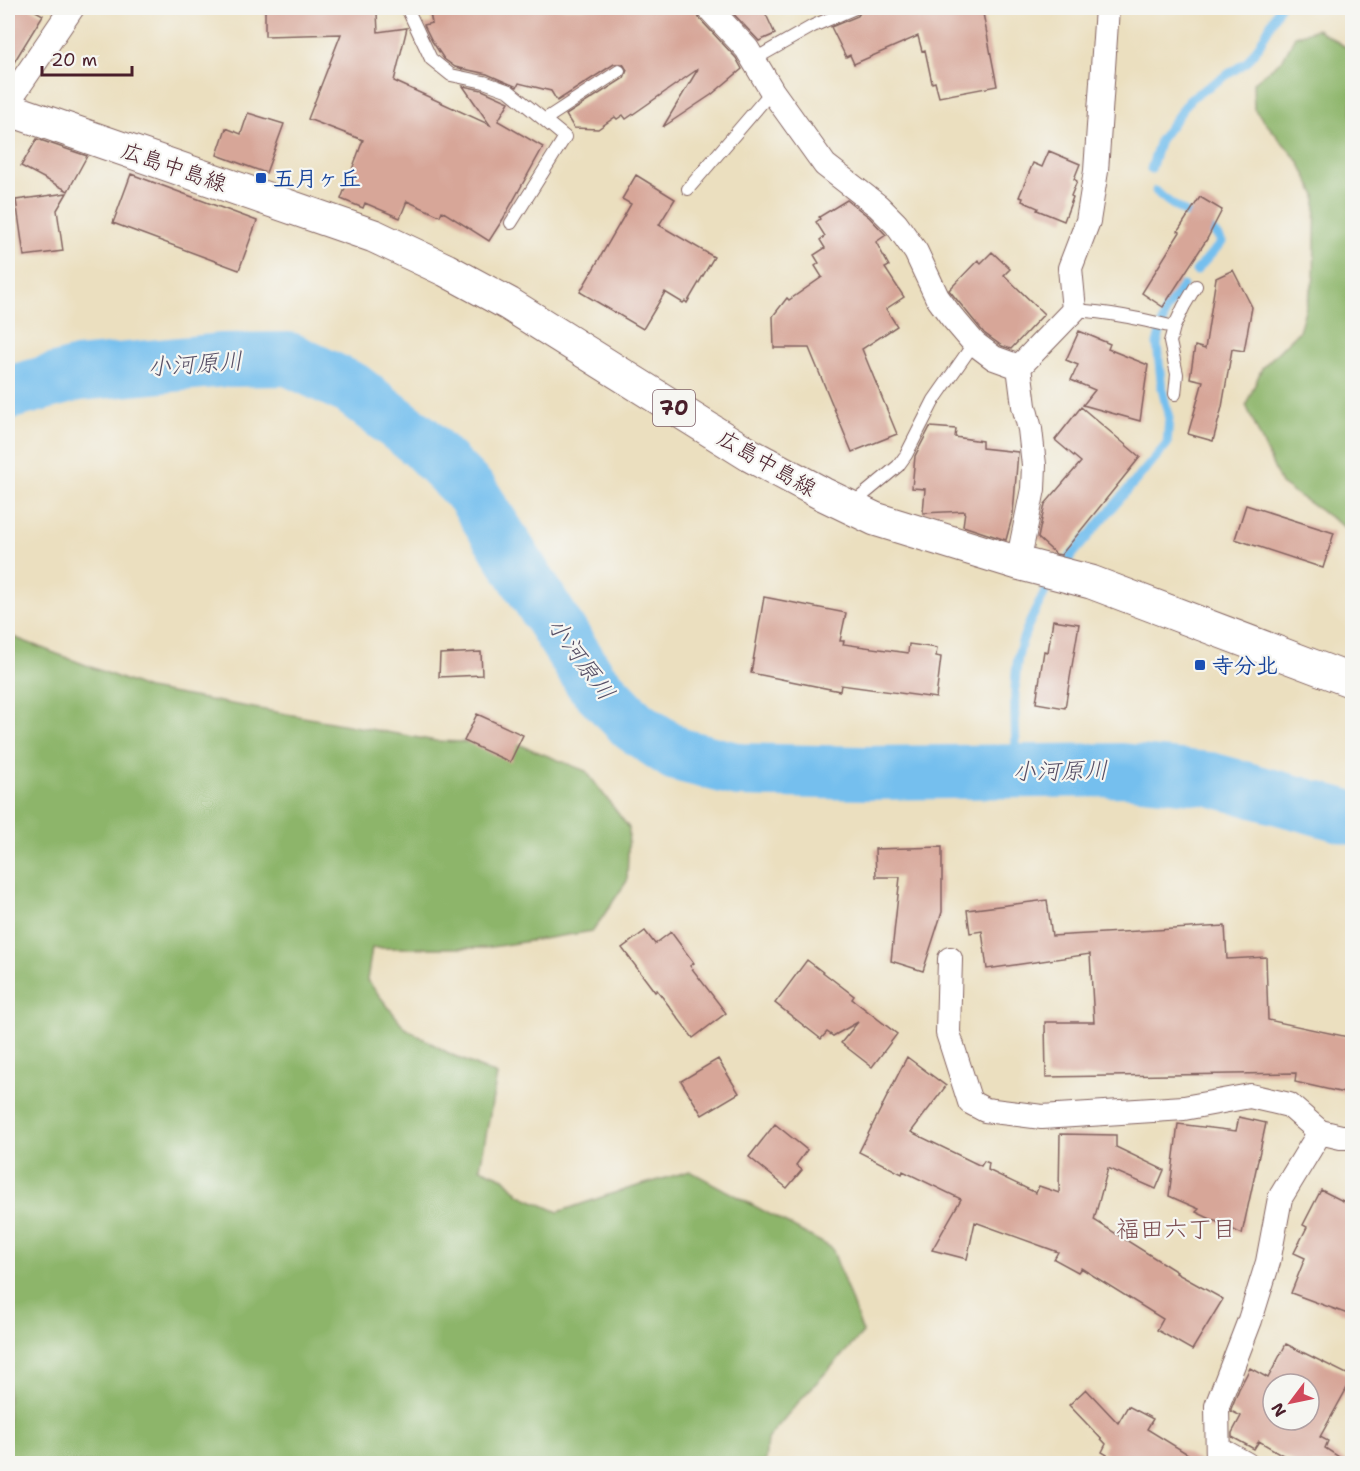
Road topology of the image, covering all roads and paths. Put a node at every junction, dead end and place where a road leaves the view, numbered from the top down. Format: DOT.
graph roads {
  1 [pos="72,8"];
  2 [pos="407,8"];
  3 [pos="708,8"];
  4 [pos="855,8"];
  5 [pos="1107,8"];
  6 [pos="753,60"];
  7 [pos="619,71"];
  8 [pos="772,91"];
  9 [pos="8,102"];
  10 [pos="8,109"];
  11 [pos="544,120"];
  12 [pos="688,189"];
  13 [pos="511,223"];
  14 [pos="1196,286"];
  15 [pos="1074,310"];
  16 [pos="1174,327"];
  17 [pos="974,343"];
  18 [pos="1018,367"];
  19 [pos="1175,394"];
  20 [pos="849,506"];
  21 [pos="1018,563"];
  22 [pos="1353,681"];
  23 [pos="950,959"];
  24 [pos="1320,1132"];
  25 [pos="1353,1137"];
  26 [pos="1218,1456"];
  27 [pos="1246,1464"];
  1 -- 9 [label="street"];
  2 -- 11 [label="lane"];
  3 -- 6 [label="street"];
  4 -- 6 [label="lane"];
  5 -- 15 [label="street"];
  6 -- 8 [label="street"];
  7 -- 11 [label="lane"];
  8 -- 12 [label="lane"];
  8 -- 17 [label="street"];
  10 -- 20 [label="main road, 広島中島線 / 70"];
  11 -- 13 [label="lane"];
  14 -- 16 [label="lane"];
  15 -- 16 [label="lane"];
  15 -- 18 [label="street"];
  16 -- 19 [label="lane"];
  17 -- 18 [label="street"];
  17 -- 20 [label="lane"];
  18 -- 21 [label="street"];
  20 -- 21 [label="main road, 広島中島線 / 70"];
  21 -- 22 [label="main road, 広島中島線 / 70"];
  23 -- 24 [label="street"];
  24 -- 25 [label="street"];
  24 -- 26 [label="street"];
  26 -- 27 [label="street"];
}
